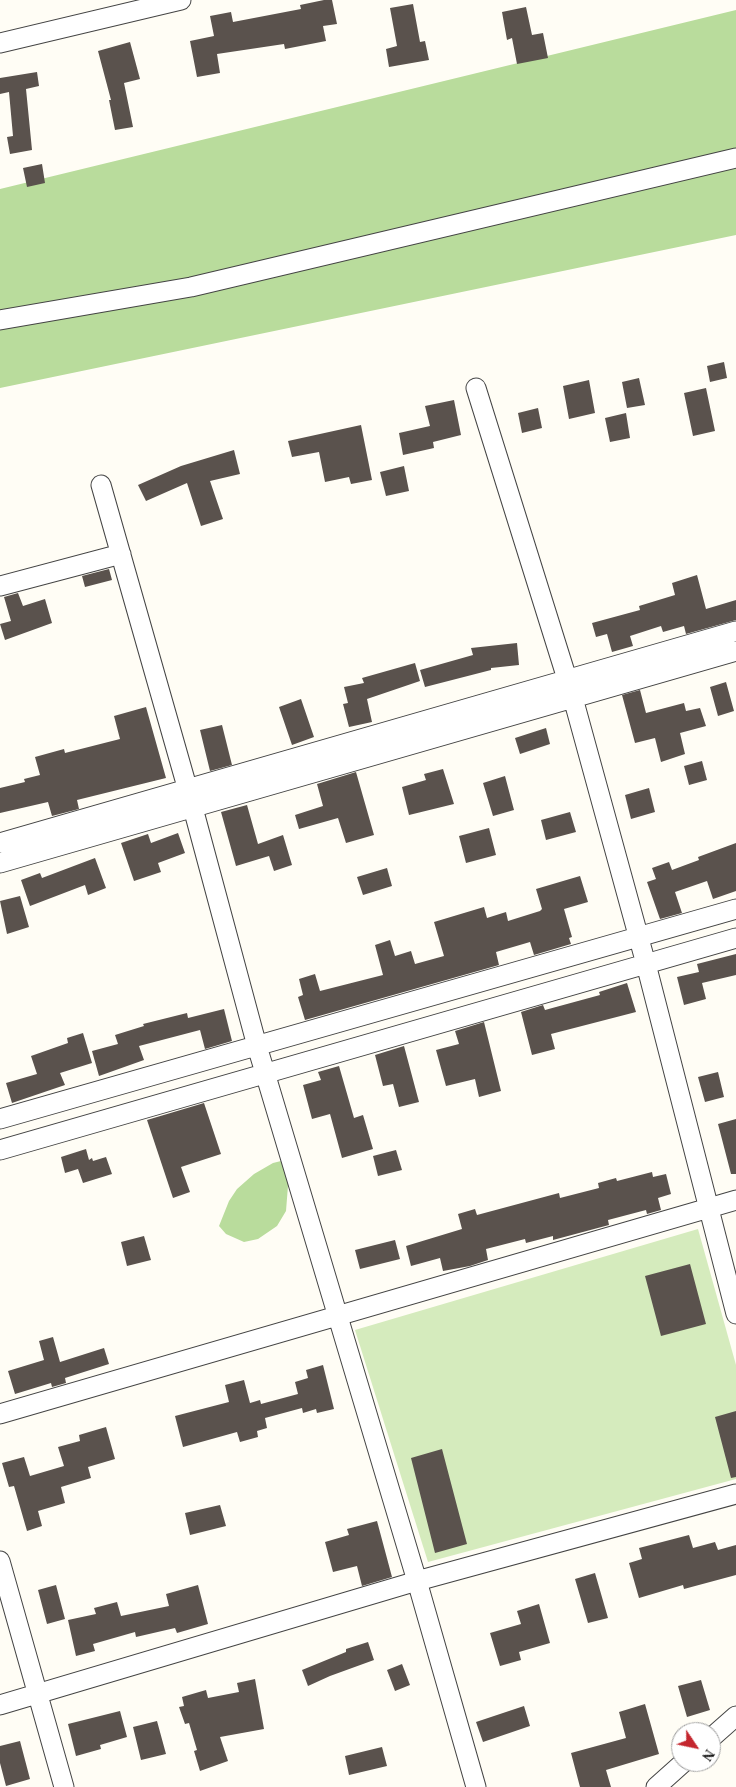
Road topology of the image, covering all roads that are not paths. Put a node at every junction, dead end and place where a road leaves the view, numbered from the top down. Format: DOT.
graph roads {
  1 [pos="181,0"];
  2 [pos="0,43"];
  3 [pos="736,158"];
  4 [pos="0,320"];
  5 [pos="476,388"];
  6 [pos="101,485"];
  7 [pos="121,554"];
  8 [pos="0,586"];
  9 [pos="736,631"];
  10 [pos="736,651"];
  11 [pos="566,680"];
  12 [pos="573,698"];
  13 [pos="188,789"];
  14 [pos="193,808"];
  15 [pos="0,843"];
  16 [pos="0,863"];
  17 [pos="736,909"];
  18 [pos="638,937"];
  19 [pos="736,938"];
  20 [pos="646,964"];
  21 [pos="257,1046"];
  22 [pos="265,1073"];
  23 [pos="0,1119"];
  24 [pos="0,1150"];
  25 [pos="736,1200"];
  26 [pos="709,1208"];
  27 [pos="736,1314"];
  28 [pos="338,1317"];
  29 [pos="0,1414"];
  30 [pos="736,1494"];
  31 [pos="0,1561"];
  32 [pos="417,1581"];
  33 [pos="37,1694"];
  34 [pos="0,1705"];
  35 [pos="736,1716"];
  36 [pos="721,1729"];
  37 [pos="673,1772"];
  38 [pos="64,1787"];
  39 [pos="476,1787"];
  40 [pos="656,1787"];
  1 -- 2 [label="street"];
  3 -- 4 [label="street"];
  5 -- 11 [label="street"];
  6 -- 7 [label="street"];
  7 -- 8 [label="street"];
  7 -- 13 [label="street"];
  9 -- 11 [label="street"];
  10 -- 12 [label="street"];
  11 -- 12 [label="street"];
  11 -- 13 [label="street"];
  12 -- 14 [label="street"];
  12 -- 18 [label="street"];
  13 -- 14 [label="street"];
  13 -- 15 [label="street"];
  14 -- 16 [label="street"];
  14 -- 21 [label="street"];
  17 -- 18 [label="street"];
  18 -- 20 [label="street"];
  18 -- 21 [label="street"];
  19 -- 20 [label="street"];
  20 -- 22 [label="street"];
  20 -- 26 [label="street"];
  21 -- 22 [label="street"];
  21 -- 23 [label="street"];
  22 -- 24 [label="street"];
  22 -- 28 [label="street"];
  25 -- 26 [label="street"];
  26 -- 27 [label="street"];
  26 -- 28 [label="street"];
  28 -- 29 [label="street"];
  28 -- 32 [label="street"];
  30 -- 32 [label="street"];
  31 -- 33 [label="street"];
  32 -- 33 [label="street"];
  32 -- 39 [label="street"];
  33 -- 34 [label="street"];
  33 -- 38 [label="street"];
  35 -- 36 [label="street"];
  37 -- 40 [label="street"];
}
